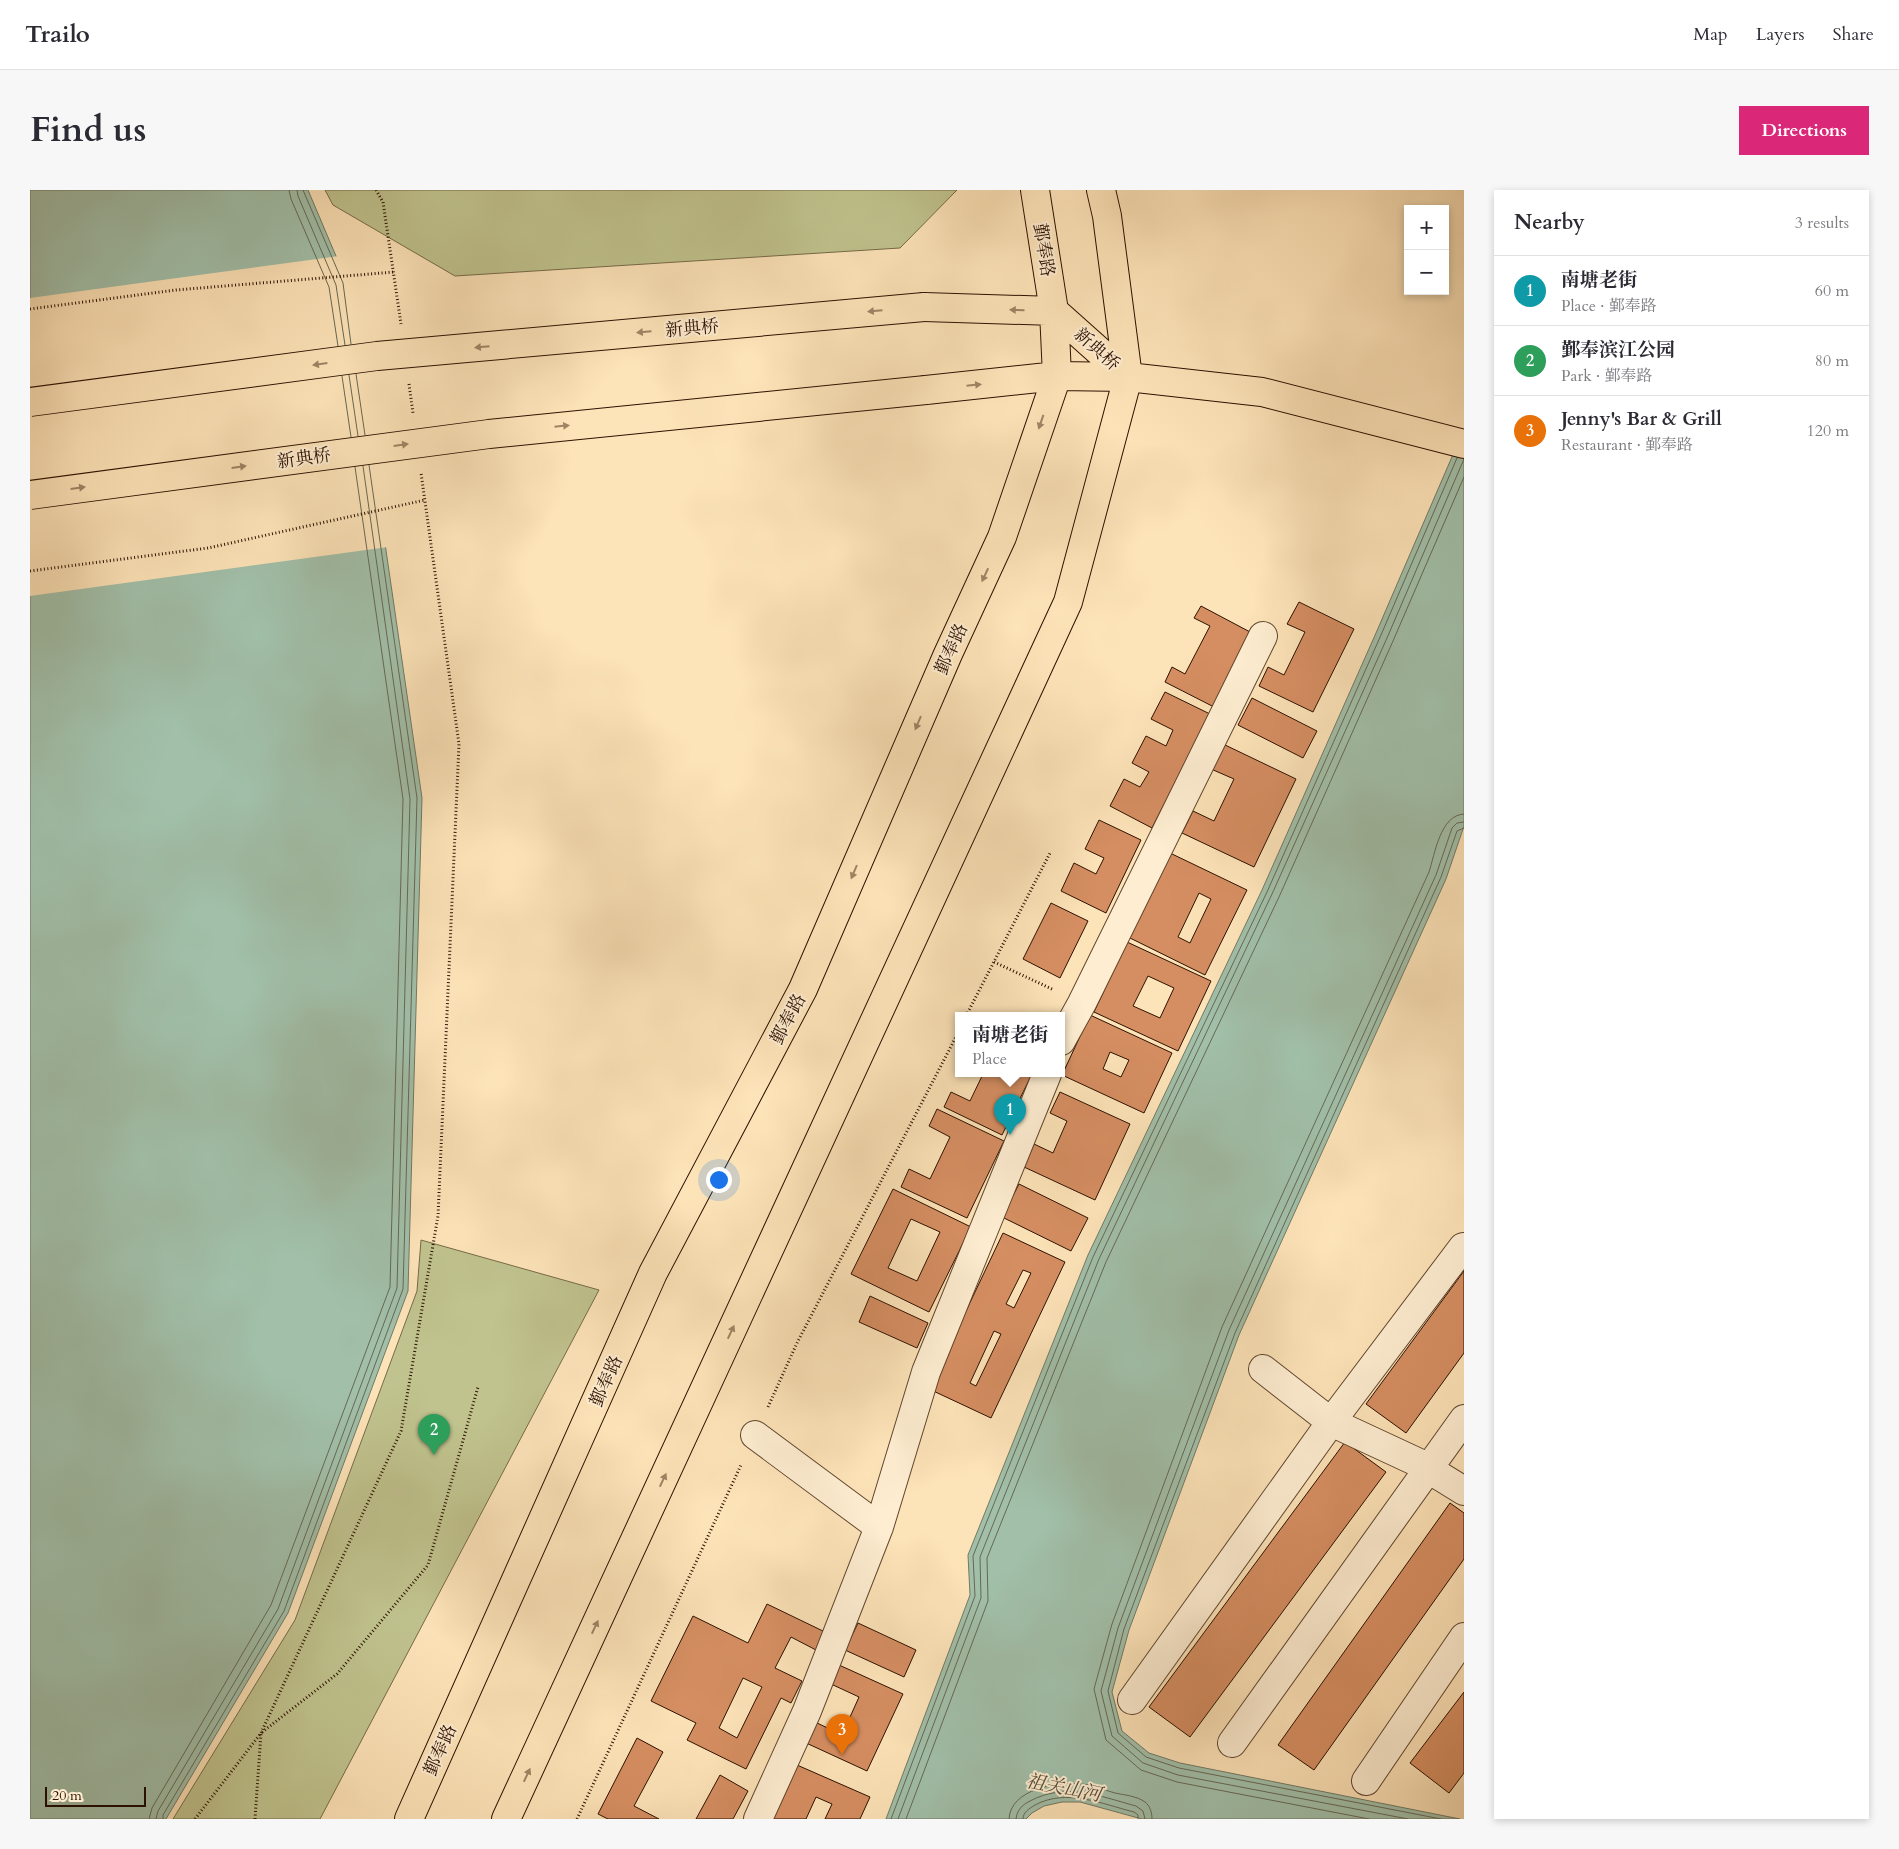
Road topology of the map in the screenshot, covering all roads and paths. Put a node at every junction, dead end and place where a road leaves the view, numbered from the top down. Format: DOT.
graph roads {
  1 [pos="376,190"];
  2 [pos="1035,190"];
  3 [pos="1101,190"];
  4 [pos="394,272"];
  5 [pos="30,309"];
  6 [pos="1054,311"];
  7 [pos="402,329"];
  8 [pos="1056,376"];
  9 [pos="408,377"];
  10 [pos="1128,377"];
  11 [pos="30,402"];
  12 [pos="413,415"];
  13 [pos="1464,444"];
  14 [pos="421,472"];
  15 [pos="30,494"];
  16 [pos="425,500"];
  17 [pos="30,571"];
  18 [pos="1263,636"];
  19 [pos="1050,853"];
  20 [pos="994,962"];
  21 [pos="1082,1003"];
  22 [pos="968,1012"];
  23 [pos="1065,1033"];
  24 [pos="1046,1077"];
  25 [pos="1463,1247"];
  26 [pos="1262,1369"];
  27 [pos="478,1387"];
  28 [pos="1464,1419"];
  29 [pos="1331,1422"];
  30 [pos="755,1435"];
  31 [pos="1427,1468"];
  32 [pos="1464,1491"];
  33 [pos="879,1527"];
  34 [pos="1464,1637"];
  35 [pos="1132,1700"];
  36 [pos="261,1733"];
  37 [pos="1232,1743"];
  38 [pos="1366,1780"];
  39 [pos="195,1819"];
  40 [pos="255,1819"];
  41 [pos="409,1819"];
  42 [pos="506,1819"];
  43 [pos="758,1819"];
  1 -- 4 [label="path"];
  2 -- 6 [label="main road, 鄞奉路"];
  3 -- 10 [label="main road"];
  4 -- 5 [label="path"];
  4 -- 7 [label="path"];
  6 -- 8 [label="main road, 鄞奉路"];
  6 -- 10 [label="main road, 新典桥"];
  6 -- 11 [label="main road, 新典桥, one-way, bridge"];
  8 -- 10 [label="main road, 新典桥"];
  15 -- 8 [label="main road, 新典桥, one-way, bridge"];
  8 -- 41 [label="main road, 鄞奉路, one-way"];
  9 -- 12 [label="path"];
  10 -- 13 [label="main road"];
  42 -- 10 [label="main road, one-way"];
  14 -- 16 [label="path"];
  16 -- 17 [label="path"];
  16 -- 36 [label="path"];
  18 -- 21 [label="street"];
  19 -- 20 [label="path"];
  20 -- 21 [label="path"];
  20 -- 22 [label="path"];
  21 -- 23 [label="street"];
  24 -- 33 [label="street"];
  25 -- 29 [label="street"];
  26 -- 29 [label="street"];
  27 -- 36 [label="path"];
  28 -- 31 [label="street"];
  29 -- 31 [label="street"];
  29 -- 35 [label="street"];
  30 -- 33 [label="street"];
  31 -- 32 [label="street"];
  31 -- 37 [label="street"];
  33 -- 43 [label="street"];
  34 -- 38 [label="street"];
  36 -- 39 [label="path"];
  36 -- 40 [label="path"];
}
